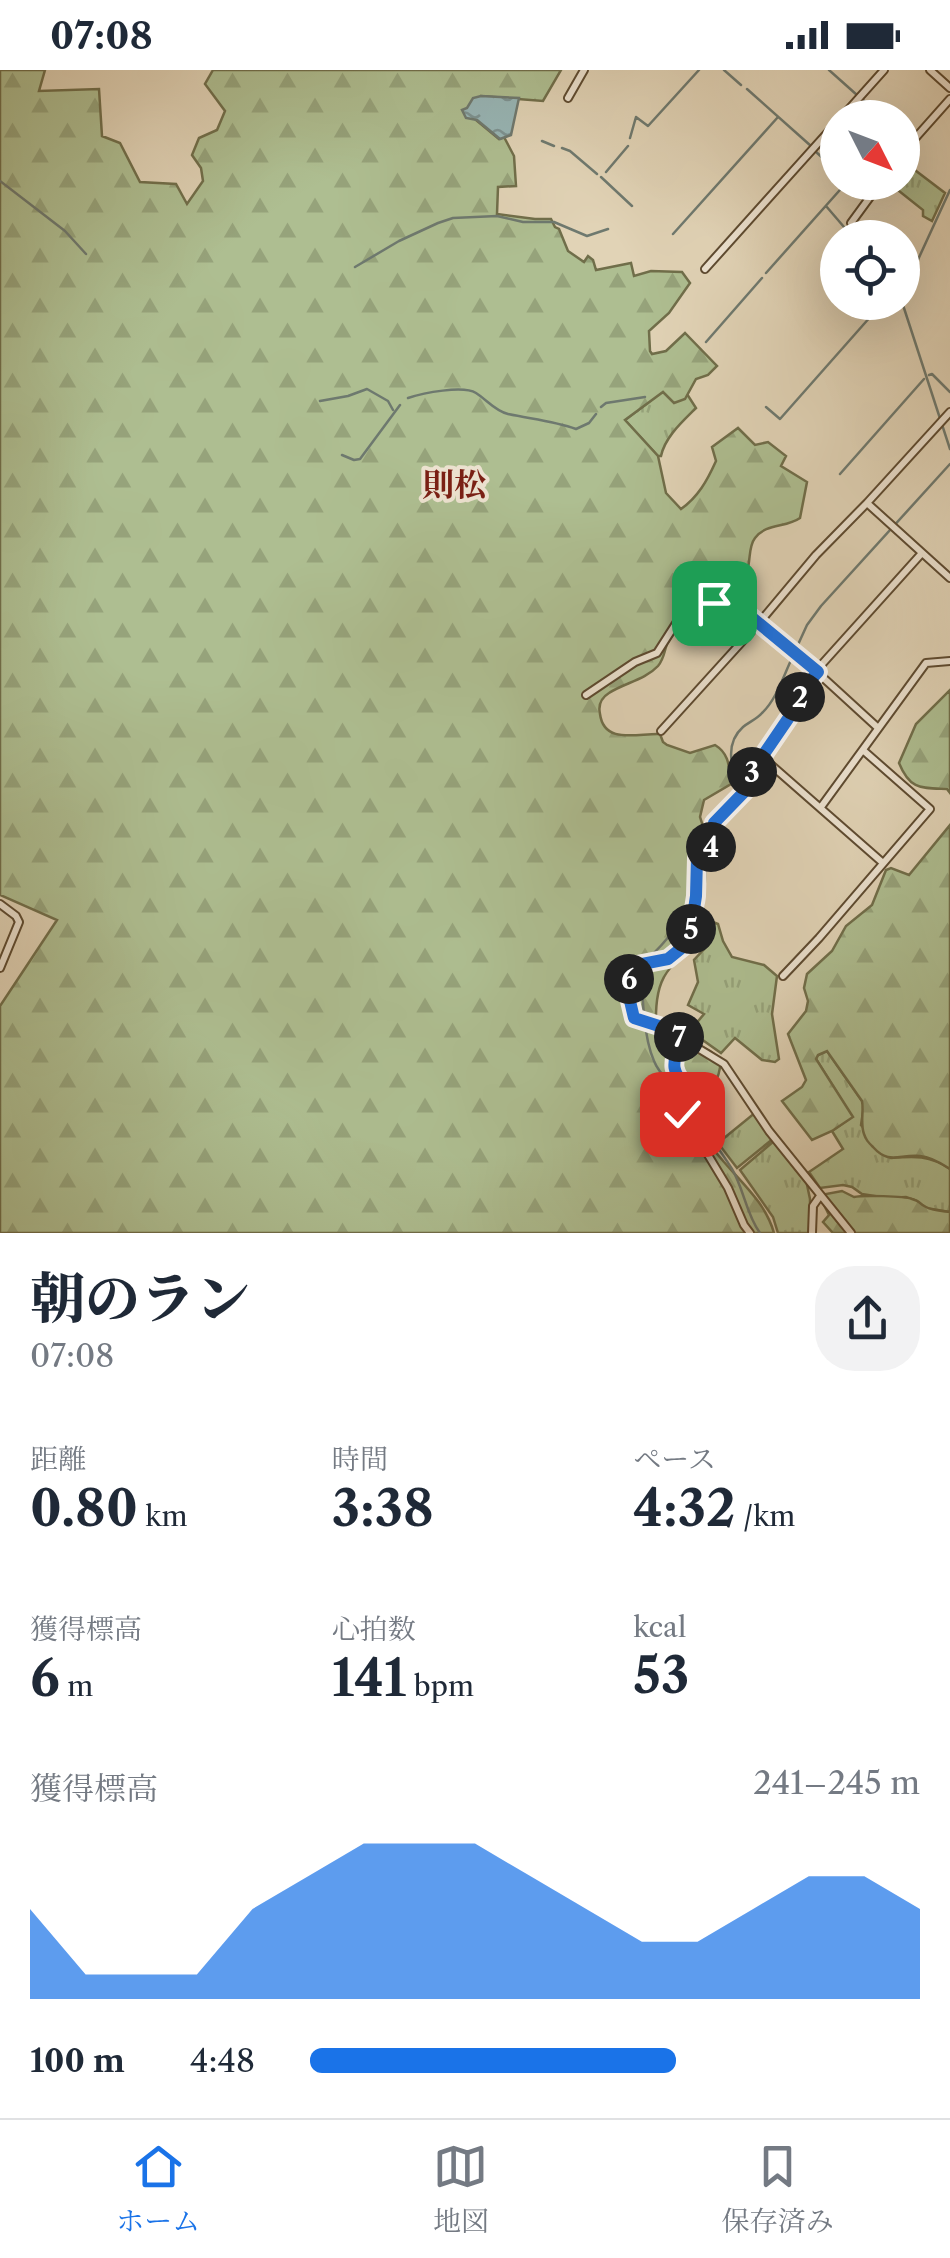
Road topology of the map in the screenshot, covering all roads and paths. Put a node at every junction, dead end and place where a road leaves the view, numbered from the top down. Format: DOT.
graph roads {
  1 [pos="584,70"];
  2 [pos="884,70"];
  3 [pos="930,70"];
  4 [pos="950,88"];
  5 [pos="568,98"];
  6 [pos="950,99"];
  7 [pos="856,100"];
  8 [pos="920,133"];
  9 [pos="820,140"];
  10 [pos="705,269"];
  11 [pos="950,412"];
  12 [pos="868,503"];
  13 [pos="922,553"];
  14 [pos="949,574"];
  15 [pos="759,623"];
  16 [pos="950,661"];
  17 [pos="818,672"];
  18 [pos="586,695"];
  19 [pos="877,727"];
  20 [pos="661,732"];
  21 [pos="864,751"];
  22 [pos="762,757"];
  23 [pos="821,807"];
  24 [pos="883,862"];
  25 [pos="0,904"];
  26 [pos="0,968"];
  27 [pos="783,976"];
  28 [pos="680,1038"];
  29 [pos="820,1196"];
  30 [pos="750,1233"];
  31 [pos="812,1233"];
  32 [pos="851,1233"];
  1 -- 5 [label="street"];
  2 -- 7 [label="street"];
  3 -- 4 [label="street"];
  6 -- 8 [label="street"];
  9 -- 10 [label="street"];
  11 -- 12 [label="street"];
  12 -- 13 [label="street"];
  12 -- 15 [label="street"];
  13 -- 14 [label="street"];
  13 -- 17 [label="street"];
  15 -- 17 [label="street"];
  15 -- 18 [label="street"];
  15 -- 20 [label="street"];
  16 -- 19 [label="street"];
  17 -- 19 [label="street"];
  17 -- 22 [label="street"];
  19 -- 21 [label="street"];
  21 -- 23 [label="street"];
  21 -- 24 [label="street"];
  22 -- 23 [label="street"];
  22 -- 28 [label="street"];
  23 -- 24 [label="street"];
  24 -- 27 [label="street"];
  25 -- 26 [label="street"];
  28 -- 29 [label="street"];
  28 -- 30 [label="street"];
  29 -- 31 [label="street"];
  29 -- 32 [label="street"];
}
